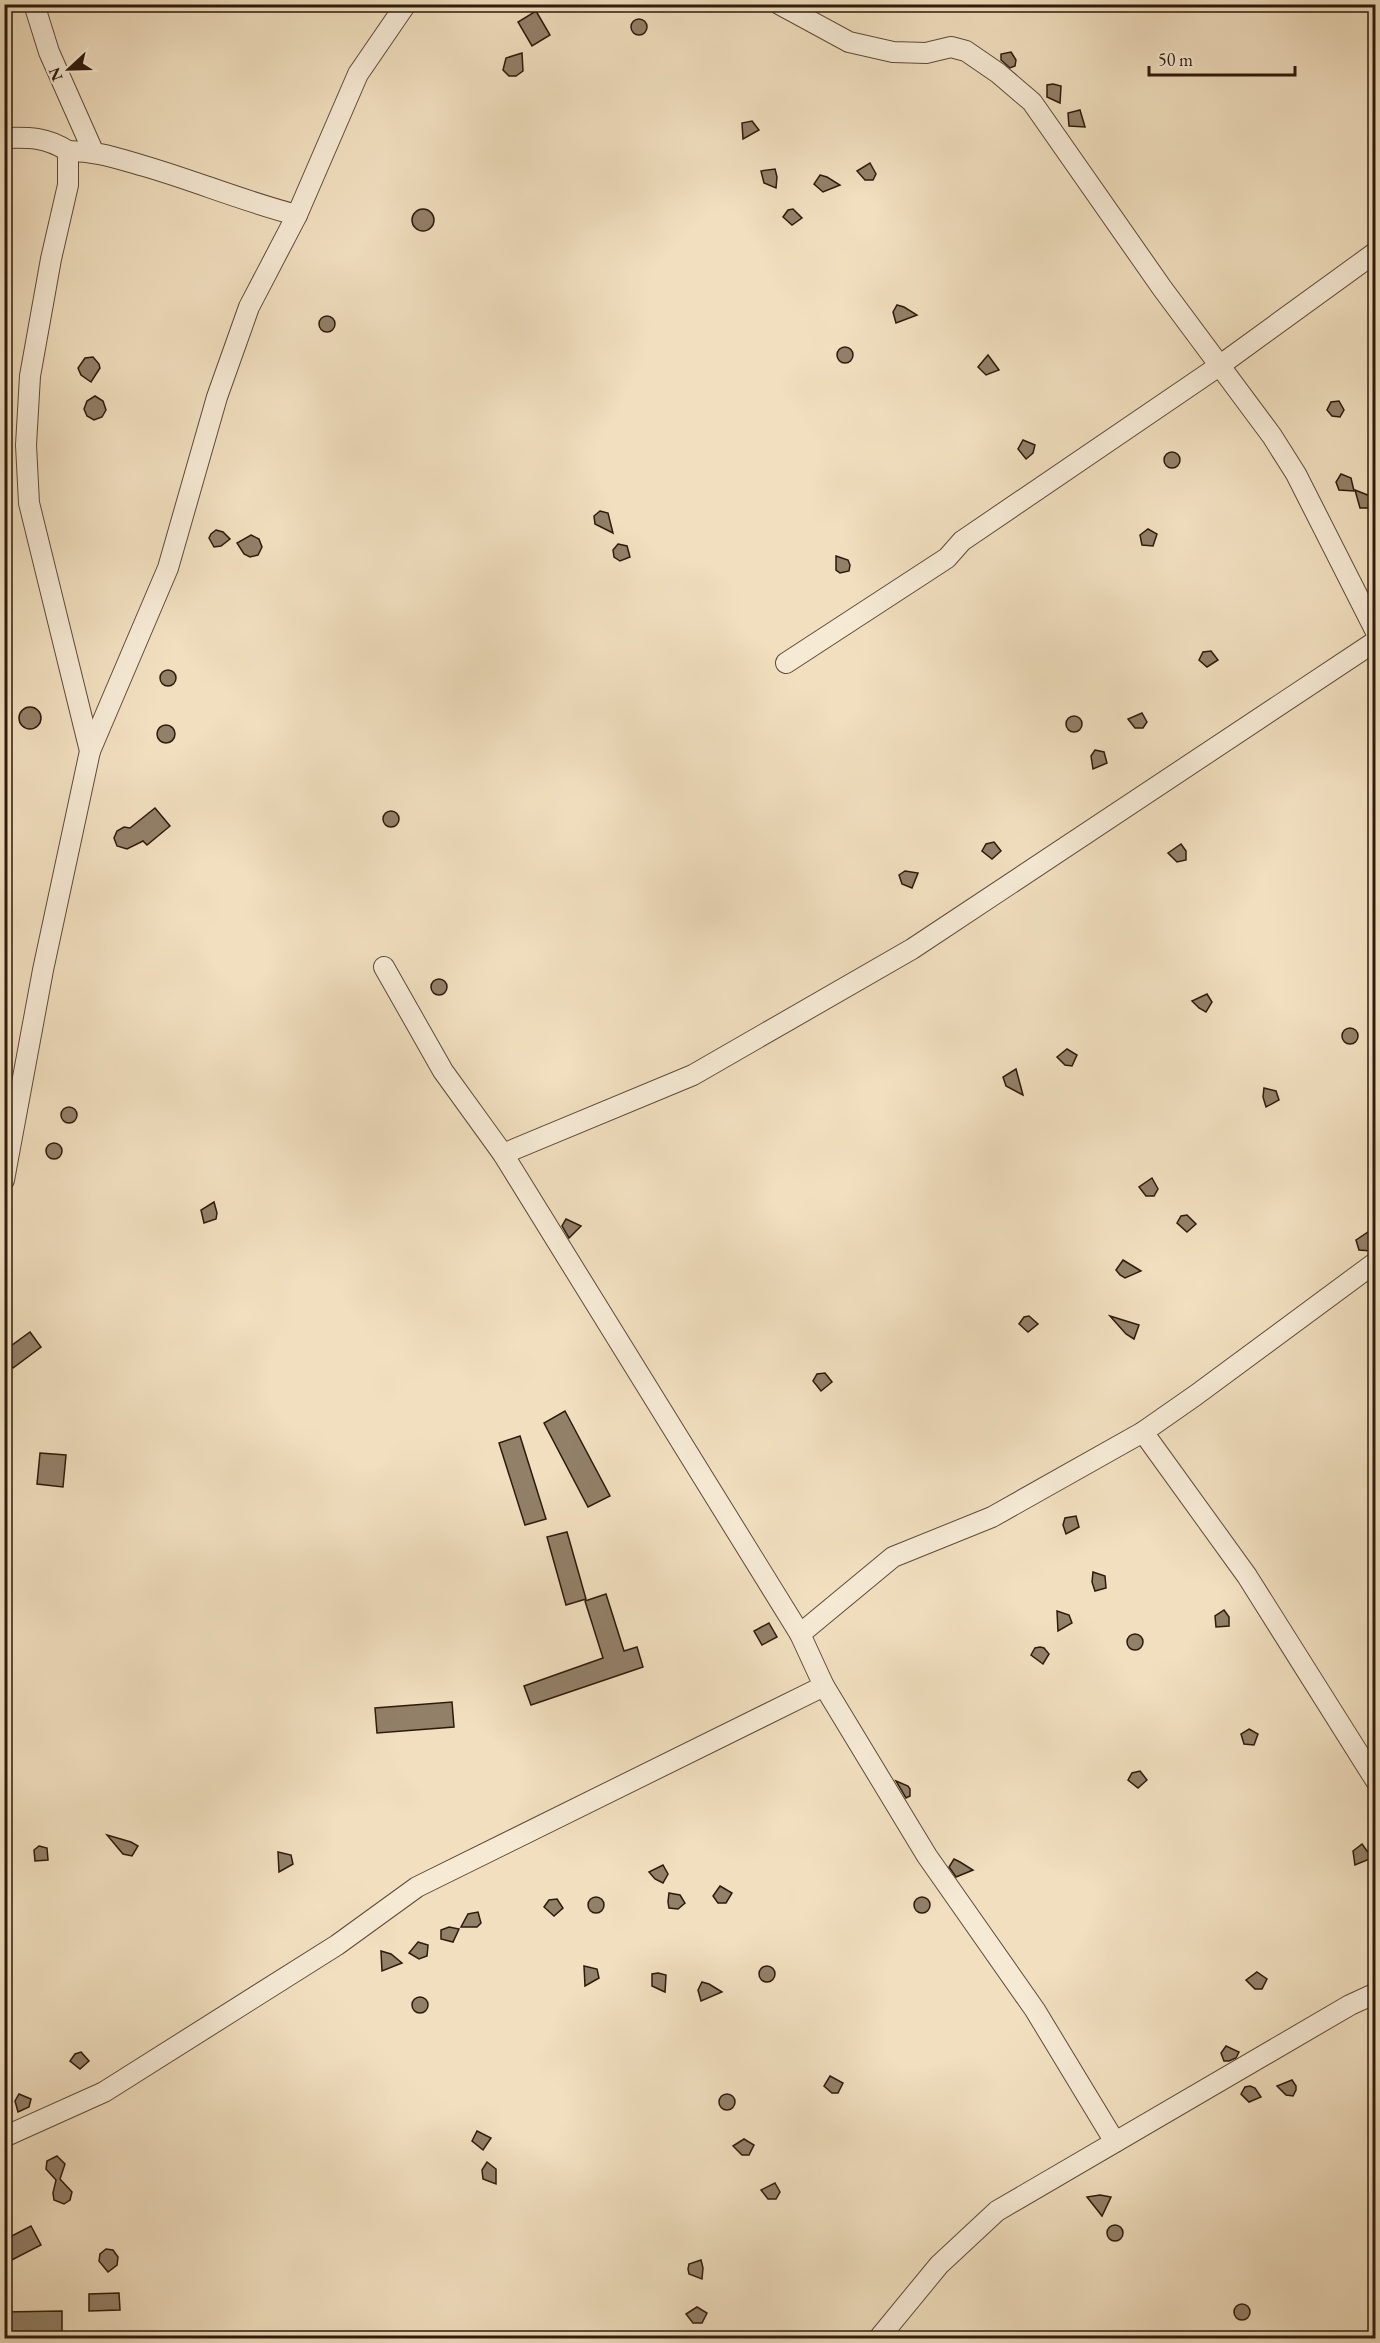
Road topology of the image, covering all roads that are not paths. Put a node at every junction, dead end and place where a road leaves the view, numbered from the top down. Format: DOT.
graph roads {
  1 [pos="34,4"];
  2 [pos="406,4"];
  3 [pos="779,4"];
  4 [pos="4,138"];
  5 [pos="68,151"];
  6 [pos="93,151"];
  7 [pos="297,215"];
  8 [pos="1376,252"];
  9 [pos="1219,366"];
  10 [pos="1376,632"];
  11 [pos="1376,641"];
  12 [pos="786,663"];
  13 [pos="90,751"];
  14 [pos="384,967"];
  15 [pos="503,1154"];
  16 [pos="4,1180"];
  17 [pos="1376,1262"];
  18 [pos="1143,1432"];
  19 [pos="800,1634"];
  20 [pos="824,1686"];
  21 [pos="1376,1781"];
  22 [pos="1376,1993"];
  23 [pos="4,2137"];
  24 [pos="1115,2142"];
  25 [pos="879,2338"];
  1 -- 6 [label="street"];
  2 -- 7 [label="street"];
  3 -- 9 [label="street"];
  4 -- 5 [label="street"];
  5 -- 6 [label="street"];
  5 -- 13 [label="street"];
  6 -- 7 [label="street"];
  7 -- 13 [label="street"];
  8 -- 9 [label="street"];
  9 -- 10 [label="street"];
  9 -- 12 [label="street"];
  11 -- 15 [label="street"];
  13 -- 16 [label="street"];
  14 -- 15 [label="street"];
  15 -- 19 [label="street"];
  17 -- 18 [label="street"];
  18 -- 19 [label="street"];
  18 -- 21 [label="street"];
  19 -- 20 [label="street"];
  20 -- 23 [label="street"];
  20 -- 24 [label="street"];
  22 -- 24 [label="street"];
  24 -- 25 [label="street"];
}
